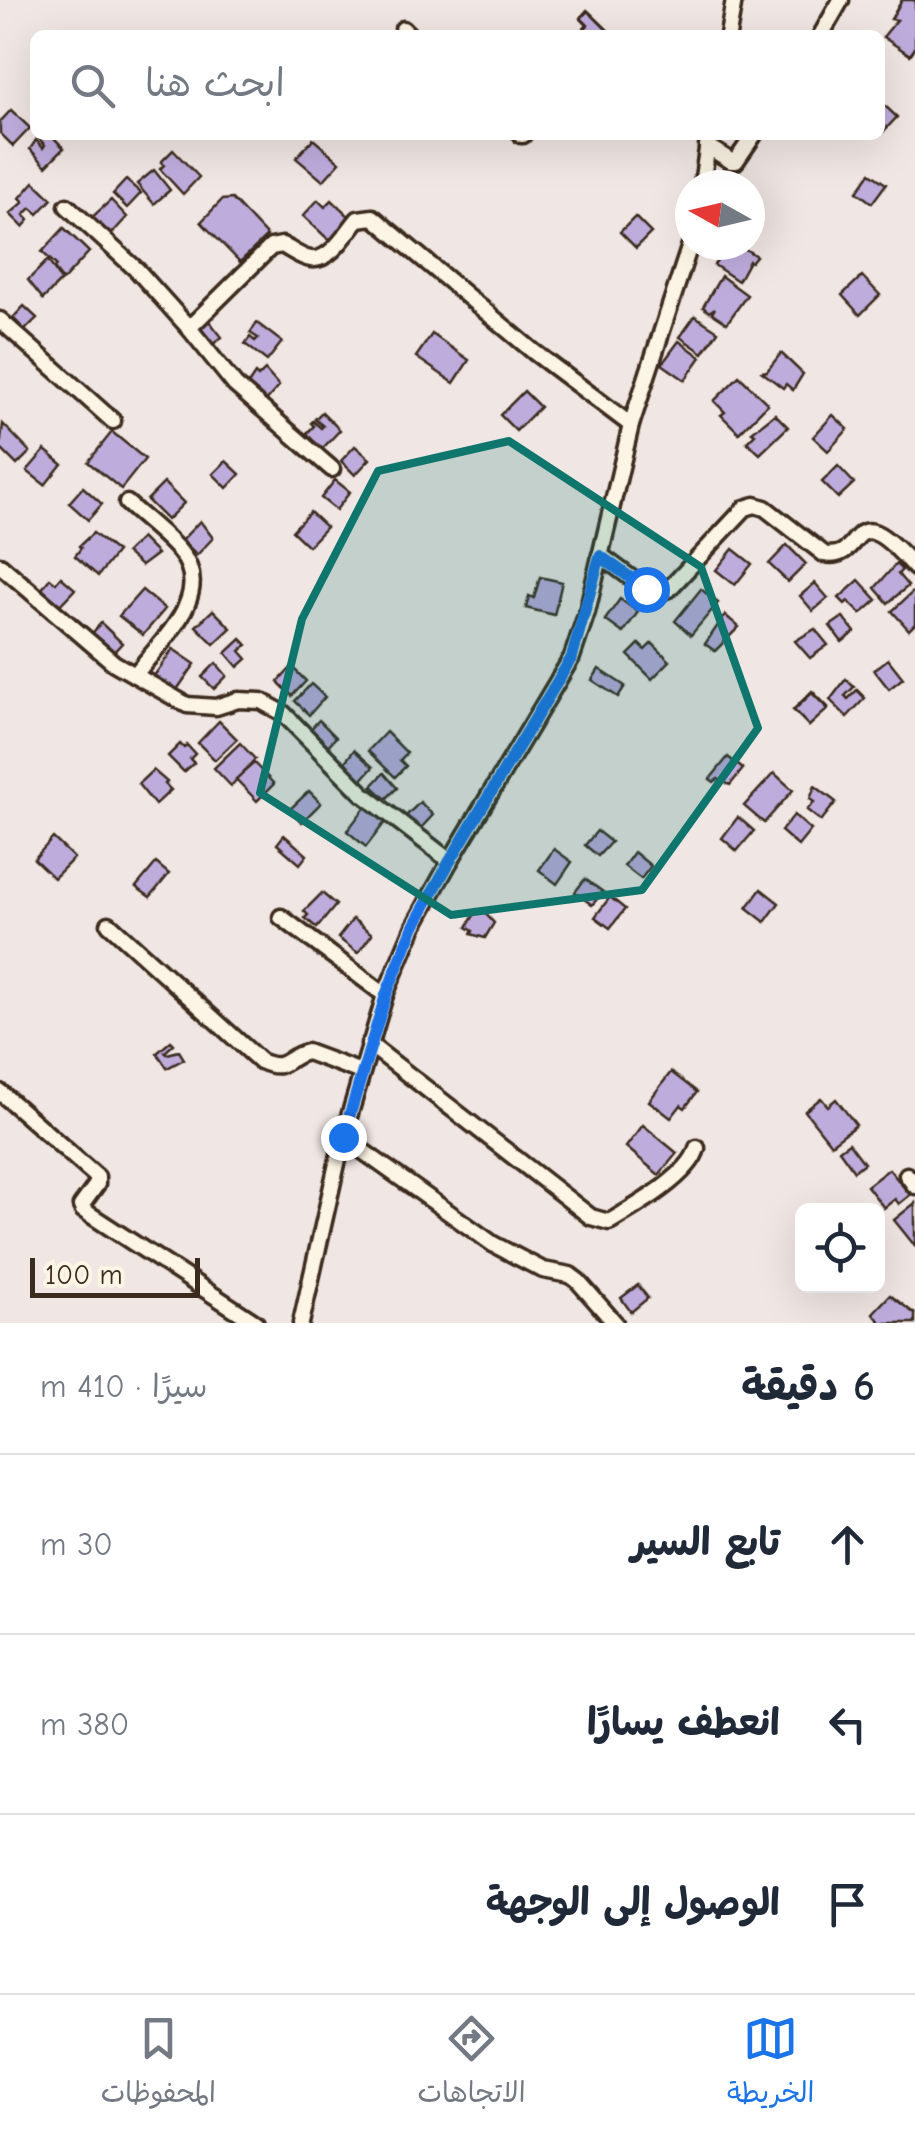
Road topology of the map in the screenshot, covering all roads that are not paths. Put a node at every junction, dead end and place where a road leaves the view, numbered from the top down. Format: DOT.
graph roads {
  1 [pos="734,0"];
  2 [pos="841,0"];
  3 [pos="729,30"];
  4 [pos="825,30"];
  5 [pos="751,140"];
  6 [pos="708,141"];
  7 [pos="704,170"];
  8 [pos="68,206"];
  9 [pos="685,260"];
  10 [pos="0,320"];
  11 [pos="190,328"];
  12 [pos="113,421"];
  13 [pos="630,426"];
  14 [pos="332,468"];
  15 [pos="126,503"];
  16 [pos="600,556"];
  17 [pos="0,565"];
  18 [pos="915,568"];
  19 [pos="135,675"];
  20 [pos="450,861"];
  21 [pos="281,917"];
  22 [pos="110,924"];
  23 [pos="386,995"];
  24 [pos="369,1044"];
  25 [pos="362,1072"];
  26 [pos="0,1092"];
  27 [pos="343,1137"];
  28 [pos="697,1148"];
  29 [pos="256,1323"];
  30 [pos="302,1323"];
  31 [pos="615,1323"];
  1 -- 3 [label="street"];
  2 -- 4 [label="street"];
  5 -- 6 [label="street"];
  6 -- 7 [label="street"];
  8 -- 11 [label="street"];
  9 -- 13 [label="street"];
  10 -- 12 [label="street"];
  11 -- 13 [label="street"];
  11 -- 14 [label="street"];
  13 -- 16 [label="street"];
  15 -- 19 [label="street"];
  16 -- 18 [label="street"];
  16 -- 20 [label="street"];
  17 -- 19 [label="street"];
  19 -- 20 [label="street"];
  20 -- 23 [label="street"];
  21 -- 23 [label="street"];
  22 -- 25 [label="street"];
  23 -- 24 [label="street"];
  24 -- 25 [label="street"];
  24 -- 28 [label="street"];
  25 -- 27 [label="street"];
  26 -- 29 [label="street"];
  27 -- 30 [label="street"];
  27 -- 31 [label="street"];
}
